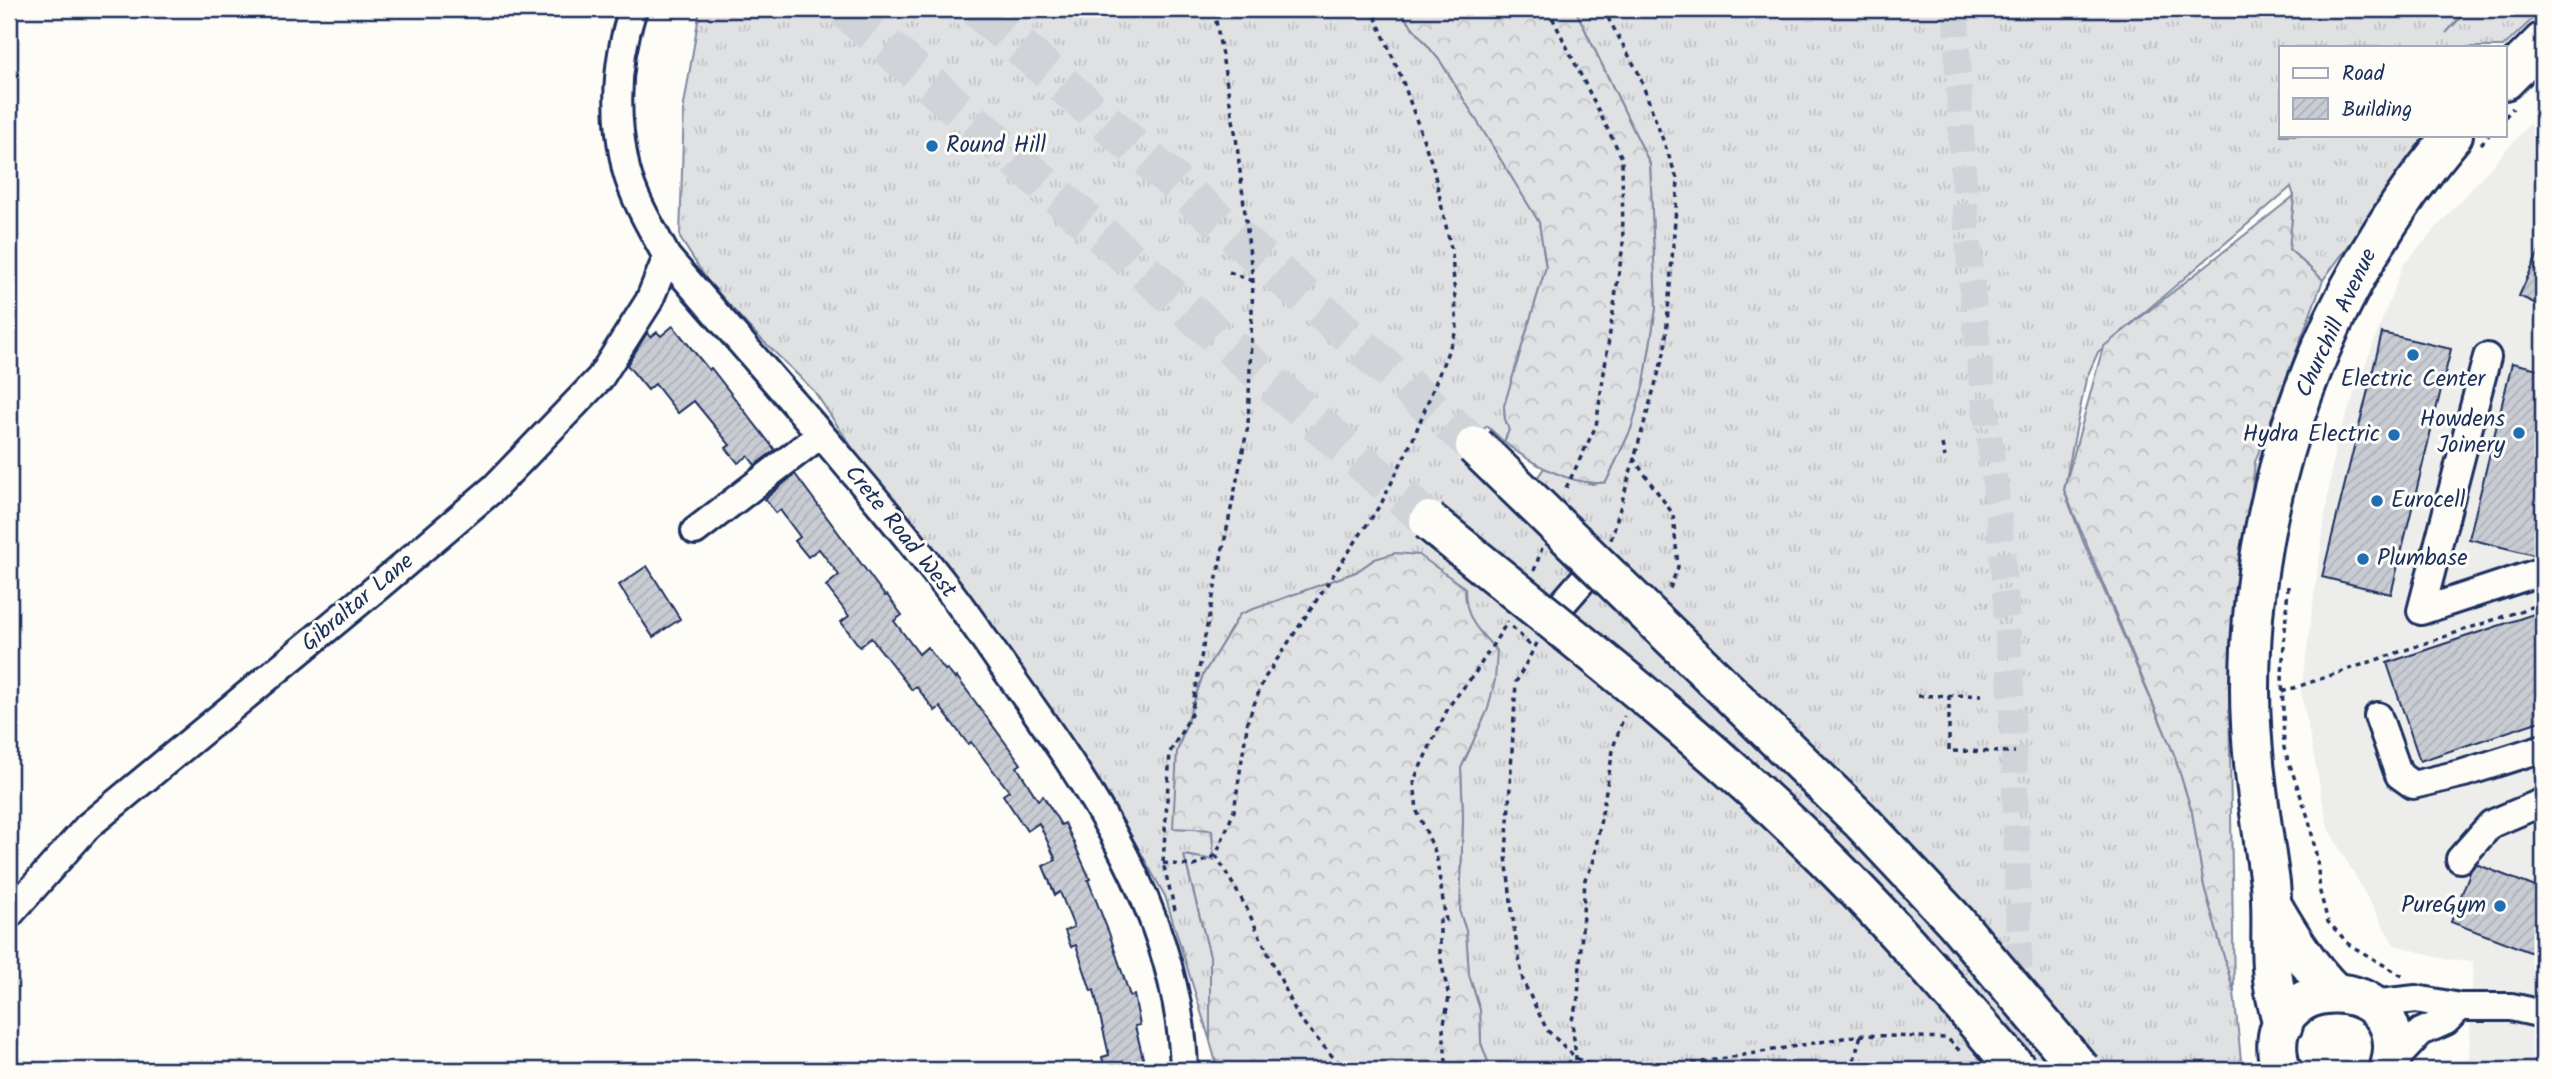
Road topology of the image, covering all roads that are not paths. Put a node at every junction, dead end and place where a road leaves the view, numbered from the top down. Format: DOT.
graph roads {
  1 [pos="633,9"];
  2 [pos="2543,42"];
  3 [pos="2506,79"];
  4 [pos="2467,140"];
  5 [pos="667,257"];
  6 [pos="2487,357"];
  7 [pos="820,435"];
  8 [pos="1475,446"];
  9 [pos="1429,521"];
  10 [pos="695,531"];
  11 [pos="1596,565"];
  12 [pos="2543,571"];
  13 [pos="1531,626"];
  14 [pos="2378,716"];
  15 [pos="2543,748"];
  16 [pos="2543,802"];
  17 [pos="2460,859"];
  18 [pos="2273,907"];
  19 [pos="9,915"];
  20 [pos="2334,992"];
  21 [pos="2371,1004"];
  22 [pos="2460,1007"];
  23 [pos="2543,1014"];
  24 [pos="2283,1025"];
  25 [pos="2390,1067"];
  26 [pos="1184,1070"];
  27 [pos="2018,1070"];
  28 [pos="2081,1070"];
  29 [pos="2281,1070"];
  1 -- 5 [label="street, Crete Road West"];
  2 -- 3 [label="highway"];
  4 -- 18 [label="highway, Churchill Avenue"];
  5 -- 7 [label="street, Crete Road West"];
  5 -- 19 [label="street, Gibraltar Lane"];
  6 -- 12 [label="street"];
  7 -- 10 [label="street"];
  7 -- 26 [label="street, Crete Road West"];
  8 -- 11 [label="highway, bridge"];
  9 -- 13 [label="highway, bridge"];
  11 -- 13 [label="street"];
  11 -- 28 [label="highway, bridge"];
  13 -- 27 [label="highway, bridge"];
  14 -- 15 [label="street"];
  16 -- 17 [label="street"];
  18 -- 20 [label="highway, Churchill Avenue"];
  18 -- 24 [label="highway, Churchill Avenue"];
  20 -- 21 [label="highway"];
  20 -- 24 [label="highway"];
  21 -- 22 [label="street"];
  21 -- 25 [label="highway"];
  22 -- 23 [label="street"];
  22 -- 25 [label="street"];
  24 -- 29 [label="highway, Churchill Avenue"];
}
